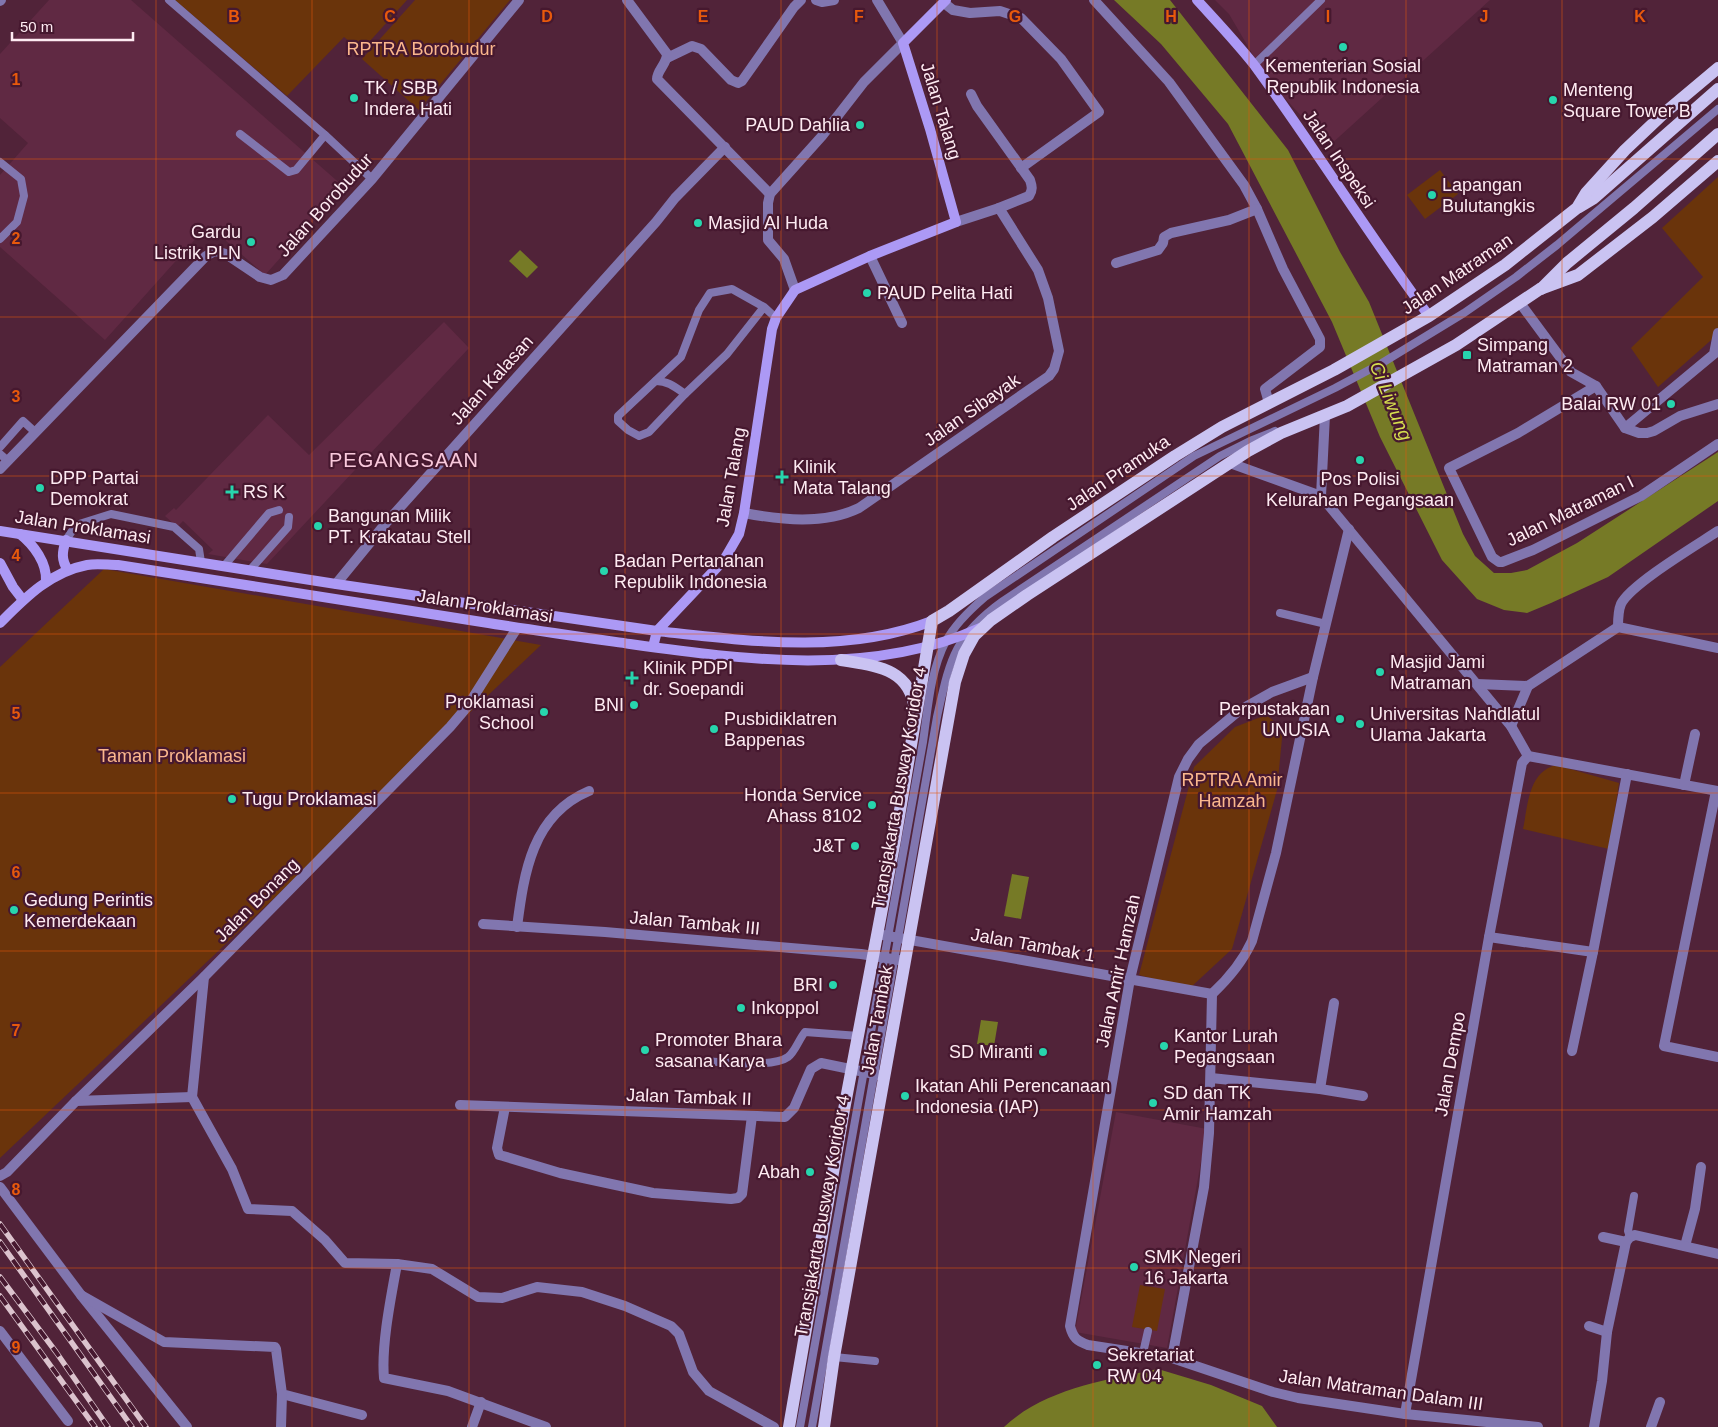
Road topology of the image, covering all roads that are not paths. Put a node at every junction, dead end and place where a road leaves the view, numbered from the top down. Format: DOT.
graph roads {
  1 [pos="170,0"];
  2 [pos="519,0"];
  3 [pos="627,0"];
  4 [pos="801,0"];
  5 [pos="816,0"];
  6 [pos="834,0"];
  7 [pos="877,0"];
  8 [pos="1094,0"];
  9 [pos="1197,0"];
  10 [pos="1322,0"];
  11 [pos="945,2"];
  12 [pos="904,44"];
  13 [pos="667,58"];
  14 [pos="1254,65"];
  15 [pos="1718,68"];
  16 [pos="1718,89"];
  17 [pos="971,94"];
  18 [pos="1718,109"];
  19 [pos="240,134"];
  20 [pos="1718,134"];
  21 [pos="325,135"];
  22 [pos="724,147"];
  23 [pos="1718,161"];
  24 [pos="0,162"];
  25 [pos="1021,168"];
  26 [pos="372,179"];
  27 [pos="770,194"];
  28 [pos="999,208"];
  29 [pos="1577,208"];
  30 [pos="1257,209"];
  31 [pos="956,222"];
  32 [pos="0,239"];
  33 [pos="870,256"];
  34 [pos="1116,262"];
  35 [pos="1540,289"];
  36 [pos="795,290"];
  37 [pos="1520,302"];
  38 [pos="764,307"];
  39 [pos="1429,316"];
  40 [pos="776,318"];
  41 [pos="902,323"];
  42 [pos="1718,333"];
  43 [pos="1716,357"];
  44 [pos="1334,370"];
  45 [pos="656,382"];
  46 [pos="1596,386"];
  47 [pos="685,394"];
  48 [pos="1269,403"];
  49 [pos="1718,404"];
  50 [pos="1325,415"];
  51 [pos="1301,424"];
  52 [pos="1625,428"];
  53 [pos="36,432"];
  54 [pos="1718,444"];
  55 [pos="0,446"];
  56 [pos="2,461"];
  57 [pos="1230,463"];
  58 [pos="1321,496"];
  59 [pos="279,510"];
  60 [pos="744,513"];
  61 [pos="288,517"];
  62 [pos="1350,529"];
  63 [pos="0,530"];
  64 [pos="1718,531"];
  65 [pos="19,534"];
  66 [pos="66,540"];
  67 [pos="202,562"];
  68 [pos="0,563"];
  69 [pos="224,566"];
  70 [pos="68,570"];
  71 [pos="250,570"];
  72 [pos="46,582"];
  73 [pos="336,584"];
  74 [pos="22,600"];
  75 [pos="1280,613"];
  76 [pos="932,621"];
  77 [pos="0,624"];
  78 [pos="1326,624"];
  79 [pos="983,626"];
  80 [pos="1618,627"];
  81 [pos="517,628"];
  82 [pos="657,631"];
  83 [pos="965,635"];
  84 [pos="946,641"];
  85 [pos="927,646"];
  86 [pos="653,647"];
  87 [pos="1718,648"];
  88 [pos="841,660"];
  89 [pos="1314,677"];
  90 [pos="1477,684"];
  91 [pos="1528,686"];
  92 [pos="916,720"];
  93 [pos="1512,726"];
  94 [pos="1695,734"];
  95 [pos="1528,756"];
  96 [pos="1627,774"];
  97 [pos="1684,785"];
  98 [pos="589,791"];
  99 [pos="1717,791"];
  100 [pos="482,924"];
  101 [pos="517,927"];
  102 [pos="882,935"];
  103 [pos="1489,937"];
  104 [pos="904,939"];
  105 [pos="1593,952"];
  106 [pos="879,957"];
  107 [pos="900,960"];
  108 [pos="204,977"];
  109 [pos="1130,979"];
  110 [pos="1212,994"];
  111 [pos="1334,1004"];
  112 [pos="859,1036"];
  113 [pos="1572,1051"];
  114 [pos="1718,1057"];
  115 [pos="703,1061"];
  116 [pos="858,1070"];
  117 [pos="879,1075"];
  118 [pos="1211,1078"];
  119 [pos="1320,1089"];
  120 [pos="1363,1096"];
  121 [pos="192,1097"];
  122 [pos="76,1101"];
  123 [pos="460,1105"];
  124 [pos="505,1107"];
  125 [pos="752,1116"];
  126 [pos="1701,1168"];
  127 [pos="0,1176"];
  128 [pos="0,1187"];
  129 [pos="1634,1196"];
  130 [pos="1602,1237"];
  131 [pos="1628,1239"];
  132 [pos="1685,1246"];
  133 [pos="1718,1254"];
  134 [pos="397,1264"];
  135 [pos="81,1295"];
  136 [pos="1589,1326"];
  137 [pos="1148,1331"];
  138 [pos="0,1332"];
  139 [pos="1607,1332"];
  140 [pos="1077,1341"];
  141 [pos="1143,1353"];
  142 [pos="834,1357"];
  143 [pos="1172,1358"];
  144 [pos="875,1361"];
  145 [pos="282,1394"];
  146 [pos="481,1402"];
  147 [pos="1660,1402"];
  148 [pos="1404,1414"];
  149 [pos="362,1415"];
  150 [pos="68,1421"];
  151 [pos="187,1427"];
  152 [pos="281,1427"];
  153 [pos="472,1427"];
  154 [pos="546,1427"];
  155 [pos="774,1427"];
  156 [pos="789,1427"];
  157 [pos="800,1427"];
  158 [pos="812,1427"];
  159 [pos="824,1427"];
  160 [pos="1538,1427"];
  161 [pos="1594,1427"];
  162 [pos="1651,1427"];
  1 -- 21 [label="lane"];
  2 -- 26 [label="street, Jalan Borobudur"];
  3 -- 13 [label="street"];
  4 -- 13 [label="street"];
  5 -- 6 [label="street"];
  7 -- 12 [label="street"];
  8 -- 30 [label="street"];
  9 -- 14 [label="main road, Jalan Inspeksi"];
  10 -- 14 [label="lane"];
  11 -- 12 [label="main road, Jalan Talang"];
  11 -- 25 [label="street"];
  12 -- 27 [label="street, Jalan Talang"];
  12 -- 31 [label="main road, Jalan Talang"];
  13 -- 22 [label="street"];
  14 -- 39 [label="main road, Jalan Inspeksi"];
  15 -- 29 [label="main road, Jalan Matraman"];
  16 -- 29 [label="main road"];
  17 -- 25 [label="street"];
  18 -- 84 [label="lane, Transjakarta Busway Koridor 4"];
  19 -- 21 [label="lane"];
  20 -- 35 [label="main road"];
  21 -- 26 [label="lane"];
  22 -- 27 [label="street"];
  22 -- 73 [label="street, Jalan Kalasan"];
  23 -- 35 [label="main road"];
  24 -- 32 [label="lane"];
  25 -- 28 [label="street"];
  26 -- 53 [label="street, Jalan Borobudur"];
  27 -- 36 [label="street"];
  28 -- 31 [label="street"];
  28 -- 60 [label="street, Jalan Sibayak"];
  29 -- 39 [label="main road, Jalan Matraman"];
  30 -- 34 [label="street"];
  30 -- 48 [label="street"];
  31 -- 33 [label="main road"];
  33 -- 36 [label="main road"];
  33 -- 41 [label="street"];
  35 -- 37 [label="main road"];
  36 -- 40 [label="main road, Jalan Talang"];
  37 -- 46 [label="street"];
  37 -- 50 [label="main road"];
  38 -- 40 [label="lane"];
  38 -- 45 [label="lane"];
  38 -- 47 [label="lane"];
  39 -- 44 [label="main road, Jalan Matraman"];
  40 -- 60 [label="main road, Jalan Talang"];
  42 -- 43 [label="street"];
  43 -- 52 [label="street"];
  44 -- 48 [label="main road, Jalan Pramuka"];
  45 -- 47 [label="lane"];
  45 -- 47 [label="lane"];
  46 -- 52 [label="street"];
  46 -- 54 [label="street, Jalan Matraman I"];
  48 -- 76 [label="main road, Jalan Pramuka"];
  49 -- 52 [label="street"];
  50 -- 51 [label="main road"];
  50 -- 58 [label="street"];
  51 -- 57 [label="main road"];
  51 -- 83 [label="lane, Transjakarta Busway Koridor 4"];
  53 -- 55 [label="lane"];
  53 -- 56 [label="street, Jalan Borobudur"];
  57 -- 58 [label="street"];
  57 -- 79 [label="main road, Jalan Tambak"];
  58 -- 62 [label="street"];
  59 -- 69 [label="lane"];
  60 -- 82 [label="main road, Jalan Talang"];
  61 -- 71 [label="lane"];
  62 -- 78 [label="street"];
  62 -- 90 [label="street"];
  63 -- 65 [label="main road, Jalan Proklamasi"];
  64 -- 80 [label="street"];
  65 -- 66 [label="main road, Jalan Proklamasi"];
  65 -- 72 [label="main road"];
  66 -- 67 [label="main road, Jalan Proklamasi"];
  66 -- 67 [label="lane"];
  66 -- 70 [label="main road"];
  67 -- 69 [label="main road, Jalan Proklamasi"];
  68 -- 74 [label="main road"];
  69 -- 71 [label="main road, Jalan Proklamasi"];
  70 -- 72 [label="main road, Jalan Proklamasi"];
  70 -- 81 [label="main road, Jalan Proklamasi"];
  71 -- 73 [label="main road, Jalan Proklamasi"];
  72 -- 74 [label="main road, Jalan Proklamasi"];
  73 -- 82 [label="main road, Jalan Proklamasi"];
  74 -- 77 [label="main road, Jalan Proklamasi"];
  75 -- 78 [label="lane"];
  76 -- 82 [label="main road, Jalan Proklamasi"];
  76 -- 85 [label="main road, Jalan Tambak"];
  78 -- 89 [label="street"];
  79 -- 83 [label="main road, Jalan Proklamasi"];
  79 -- 104 [label="main road, Jalan Tambak"];
  80 -- 87 [label="street"];
  80 -- 91 [label="street"];
  81 -- 86 [label="main road, Jalan Proklamasi"];
  81 -- 108 [label="street, Jalan Bonang"];
  82 -- 86 [label="main road, Jalan Talang"];
  83 -- 84 [label="main road, Jalan Proklamasi"];
  83 -- 104 [label="lane, Transjakarta Busway Koridor 4"];
  84 -- 85 [label="main road, Jalan Proklamasi"];
  84 -- 102 [label="lane, Transjakarta Busway Koridor 4"];
  85 -- 88 [label="main road, Jalan Proklamasi"];
  85 -- 92 [label="main road, Jalan Tambak"];
  86 -- 88 [label="main road, Jalan Proklamasi"];
  88 -- 92 [label="main road"];
  89 -- 109 [label="street, Jalan Amir Hamzah"];
  89 -- 110 [label="street"];
  90 -- 91 [label="street"];
  90 -- 93 [label="street"];
  91 -- 93 [label="street"];
  92 -- 102 [label="main road, Jalan Tambak"];
  93 -- 95 [label="street"];
  94 -- 97 [label="street"];
  95 -- 96 [label="street"];
  95 -- 103 [label="street, Jalan Dempo"];
  96 -- 97 [label="street"];
  96 -- 105 [label="street"];
  97 -- 99 [label="street"];
  98 -- 101 [label="street"];
  99 -- 114 [label="street"];
  100 -- 101 [label="street, Jalan Tambak III"];
  101 -- 106 [label="street, Jalan Tambak III"];
  102 -- 104 [label="street, Jalan Tambak 1"];
  102 -- 106 [label="main road, Jalan Tambak"];
  103 -- 105 [label="street"];
  103 -- 148 [label="street, Jalan Dempo"];
  104 -- 107 [label="main road, Jalan Tambak"];
  104 -- 109 [label="street, Jalan Tambak 1"];
  105 -- 113 [label="street"];
  106 -- 107 [label="street, Jalan Tambak III"];
  106 -- 112 [label="main road, Jalan Tambak"];
  106 -- 116 [label="lane, Transjakarta Busway Koridor 4"];
  107 -- 117 [label="main road, Jalan Tambak"];
  108 -- 121 [label="street"];
  108 -- 122 [label="street, Jalan Bonang"];
  109 -- 110 [label="street, Jalan Tambak 1"];
  109 -- 140 [label="street, Jalan Amir Hamzah"];
  110 -- 118 [label="street"];
  111 -- 119 [label="street"];
  112 -- 115 [label="lane"];
  112 -- 116 [label="main road, Jalan Tambak"];
  116 -- 117 [label="street, Jalan Tambak II"];
  116 -- 125 [label="street, Jalan Tambak II"];
  116 -- 156 [label="main road, Jalan Tambak"];
  116 -- 157 [label="lane, Transjakarta Busway Koridor 4"];
  117 -- 142 [label="main road, Jalan Tambak"];
  117 -- 158 [label="lane, Transjakarta Busway Koridor 4"];
  118 -- 119 [label="street"];
  118 -- 143 [label="street"];
  119 -- 120 [label="street"];
  121 -- 122 [label="street"];
  121 -- 134 [label="street"];
  122 -- 127 [label="street, Jalan Bonang"];
  123 -- 124 [label="street, Jalan Tambak II"];
  124 -- 125 [label="street, Jalan Tambak II"];
  124 -- 125 [label="street"];
  126 -- 132 [label="street"];
  128 -- 135 [label="street"];
  129 -- 131 [label="lane"];
  130 -- 131 [label="street"];
  131 -- 132 [label="street"];
  131 -- 139 [label="street"];
  132 -- 133 [label="street"];
  134 -- 146 [label="street"];
  134 -- 155 [label="street"];
  135 -- 145 [label="street"];
  135 -- 151 [label="street"];
  136 -- 139 [label="street"];
  137 -- 141 [label="lane"];
  138 -- 150 [label="street"];
  139 -- 161 [label="street"];
  140 -- 141 [label="street, Jalan Matraman Dalam III"];
  141 -- 143 [label="street, Jalan Matraman Dalam III"];
  142 -- 144 [label="lane"];
  142 -- 159 [label="main road, Jalan Tambak"];
  143 -- 148 [label="street, Jalan Matraman Dalam III"];
  145 -- 149 [label="street"];
  145 -- 152 [label="street"];
  146 -- 153 [label="street"];
  146 -- 154 [label="street"];
  147 -- 162 [label="street"];
  148 -- 160 [label="street, Jalan Matraman Dalam III"];
}
